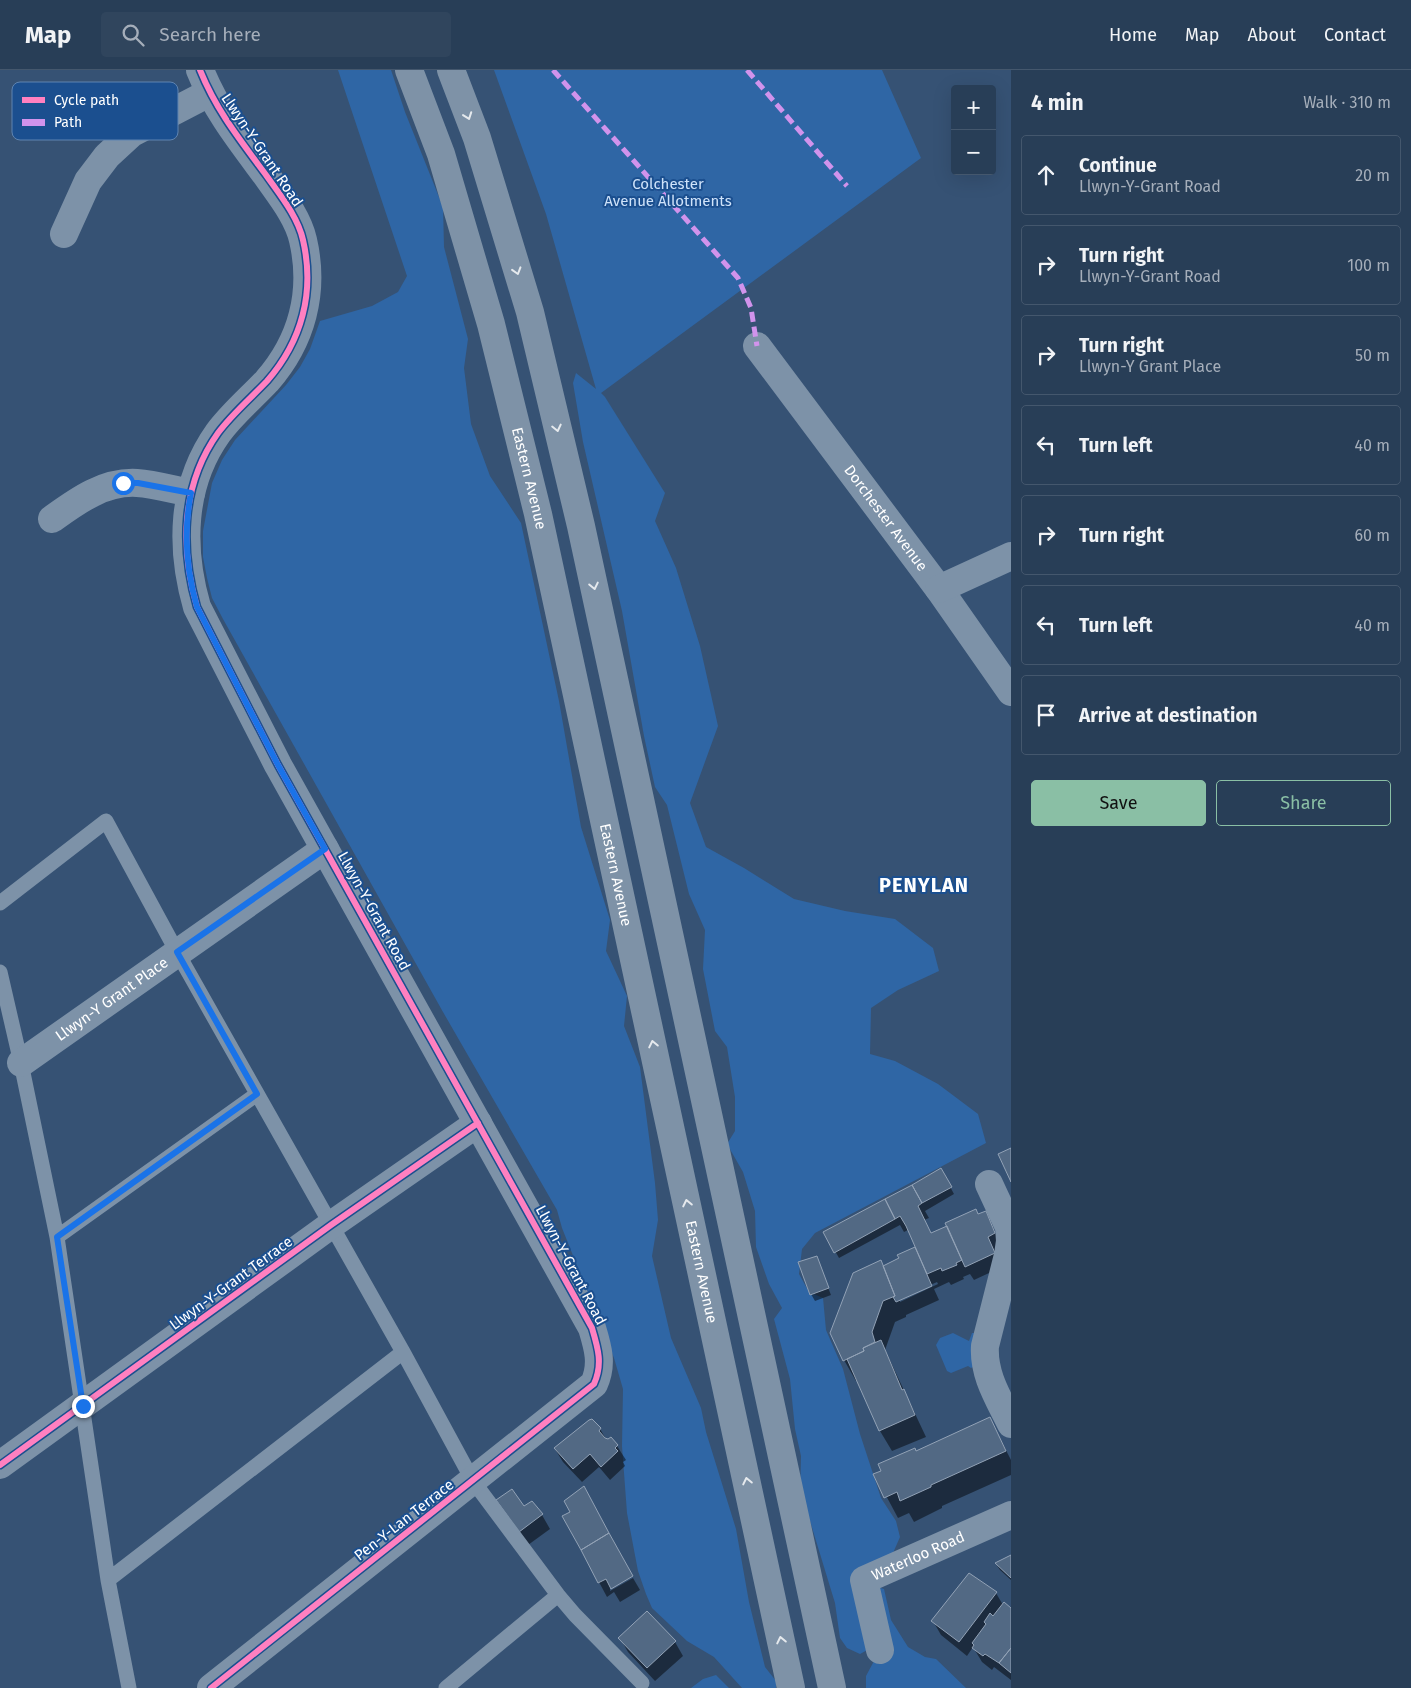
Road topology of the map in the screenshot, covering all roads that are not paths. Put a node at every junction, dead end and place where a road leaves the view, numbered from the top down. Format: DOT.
graph roads {
  1 [pos="409,70"];
  2 [pos="452,70"];
  3 [pos="204,82"];
  4 [pos="178,100"];
  5 [pos="124,140"];
  6 [pos="64,234"];
  7 [pos="757,346"];
  8 [pos="191,493"];
  9 [pos="52,519"];
  10 [pos="1011,556"];
  11 [pos="939,589"];
  12 [pos="1011,692"];
  13 [pos="325,849"];
  14 [pos="0,903"];
  15 [pos="177,952"];
  16 [pos="0,972"];
  17 [pos="21,1063"];
  18 [pos="257,1094"];
  19 [pos="478,1123"];
  20 [pos="989,1184"];
  21 [pos="331,1225"];
  22 [pos="57,1237"];
  23 [pos="403,1352"];
  24 [pos="600,1364"];
  25 [pos="83,1406"];
  26 [pos="1011,1424"];
  27 [pos="0,1465"];
  28 [pos="473,1481"];
  29 [pos="1010,1518"];
  30 [pos="108,1580"];
  31 [pos="558,1595"];
  32 [pos="880,1650"];
  33 [pos="642,1682"];
  34 [pos="129,1688"];
  35 [pos="212,1688"];
  36 [pos="446,1688"];
  37 [pos="791,1688"];
  38 [pos="832,1688"];
  37 -- 1 [label="highway, Eastern Avenue, one-way"];
  2 -- 38 [label="highway, one-way"];
  3 -- 4 [label="street, Llwyn-Y-Grant Road"];
  3 -- 8 [label="street, Llwyn-Y-Grant Road"];
  5 -- 6 [label="street, Llwyn-Y-Grant Road"];
  7 -- 11 [label="street, Dorchester Avenue"];
  8 -- 9 [label="street"];
  8 -- 13 [label="street, Llwyn-Y-Grant Road"];
  10 -- 11 [label="street"];
  11 -- 12 [label="street, Dorchester Avenue"];
  13 -- 15 [label="street, Llwyn-Y Grant Place"];
  13 -- 19 [label="street, Llwyn-Y-Grant Road"];
  14 -- 15 [label="lane"];
  15 -- 17 [label="street, Llwyn-Y Grant Place"];
  15 -- 18 [label="lane"];
  16 -- 17 [label="lane"];
  17 -- 22 [label="lane"];
  18 -- 21 [label="lane"];
  18 -- 22 [label="lane"];
  19 -- 21 [label="street, Llwyn-Y-Grant Terrace"];
  19 -- 24 [label="street, Llwyn-Y-Grant Road"];
  20 -- 26 [label="street"];
  21 -- 23 [label="lane"];
  21 -- 25 [label="street, Llwyn-Y-Grant Terrace"];
  22 -- 25 [label="lane"];
  23 -- 28 [label="lane"];
  23 -- 30 [label="lane"];
  24 -- 28 [label="street, Pen-Y-Lan Terrace"];
  25 -- 27 [label="street, Llwyn-Y-Grant Terrace"];
  25 -- 30 [label="lane"];
  28 -- 31 [label="lane"];
  28 -- 35 [label="street, Pen-Y-Lan Terrace"];
  29 -- 32 [label="street, Waterloo Road"];
  30 -- 34 [label="lane"];
  31 -- 33 [label="lane"];
  31 -- 36 [label="lane"];
}
